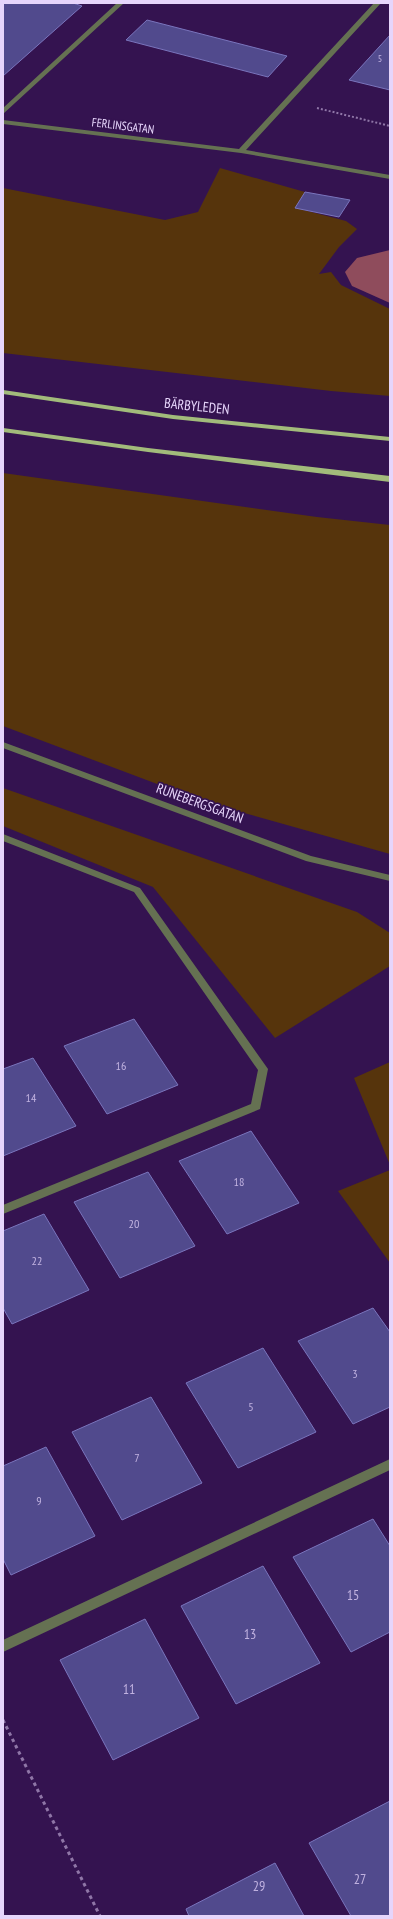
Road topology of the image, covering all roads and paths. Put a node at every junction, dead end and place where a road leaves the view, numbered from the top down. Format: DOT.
graph roads {
  1 [pos="121,3"];
  2 [pos="378,3"];
  3 [pos="288,100"];
  4 [pos="3,112"];
  5 [pos="3,122"];
  6 [pos="390,126"];
  7 [pos="241,151"];
  8 [pos="390,176"];
  9 [pos="3,392"];
  10 [pos="3,430"];
  11 [pos="390,439"];
  12 [pos="390,479"];
  13 [pos="3,745"];
  14 [pos="4,839"];
  15 [pos="390,878"];
  16 [pos="3,1210"];
  17 [pos="390,1464"];
  18 [pos="3,1646"];
  19 [pos="3,1720"];
  20 [pos="100,1916"];
  1 -- 4 [label="street"];
  2 -- 3 [label="street"];
  3 -- 6 [label="path"];
  3 -- 7 [label="street"];
  5 -- 7 [label="street, FERLINSGATAN"];
  7 -- 8 [label="street, FERLINSGATAN"];
  9 -- 11 [label="main road, BÄRBYLEDEN"];
  10 -- 12 [label="main road"];
  13 -- 15 [label="street, RUNEBERGSGATAN"];
  14 -- 16 [label="street"];
  17 -- 18 [label="street"];
  19 -- 20 [label="path"];
}
